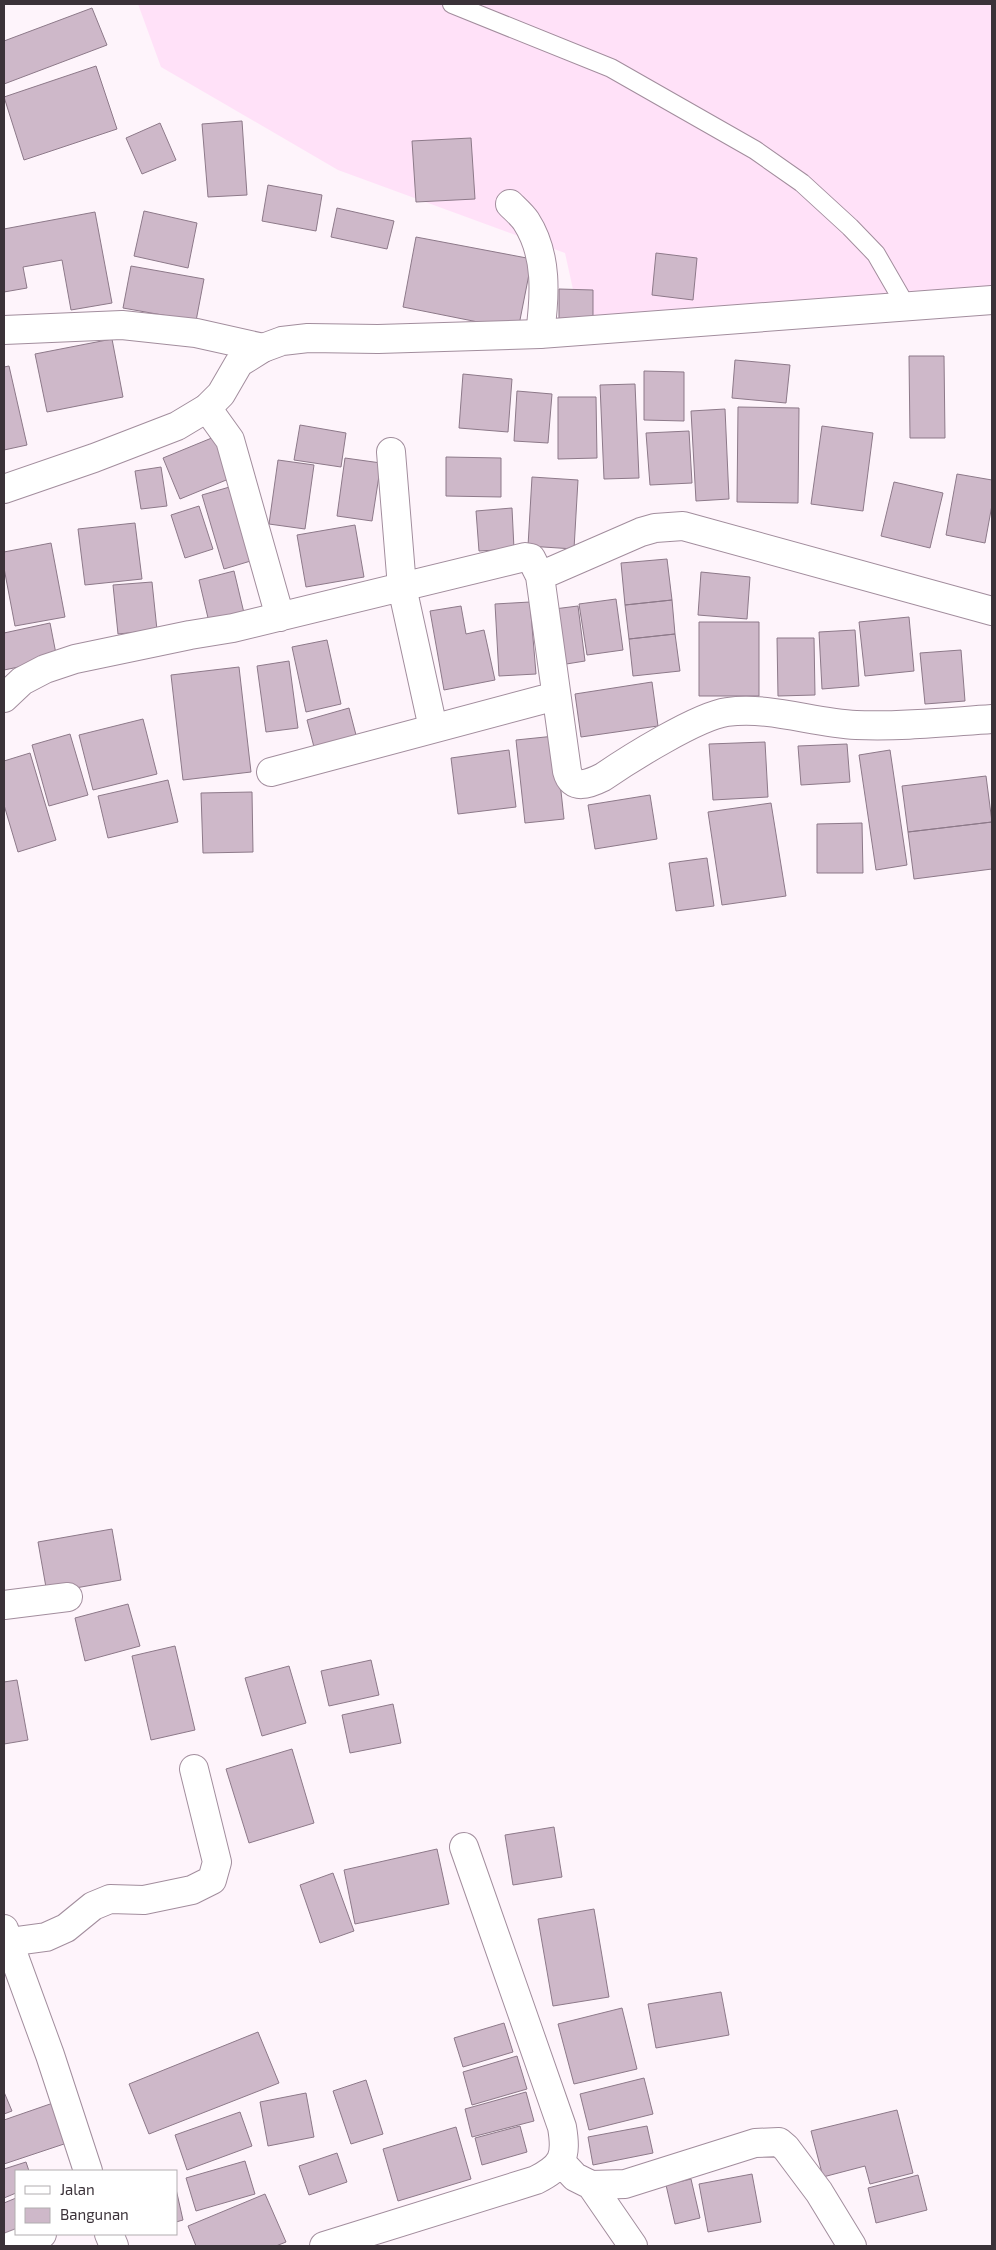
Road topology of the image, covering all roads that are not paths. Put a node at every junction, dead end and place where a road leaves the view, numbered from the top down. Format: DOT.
graph roads {
  1 [pos="452,4"];
  2 [pos="510,204"];
  3 [pos="992,300"];
  4 [pos="906,306"];
  5 [pos="4,330"];
  6 [pos="540,334"];
  7 [pos="263,348"];
  8 [pos="214,401"];
  9 [pos="391,452"];
  10 [pos="4,489"];
  11 [pos="540,576"];
  12 [pos="402,587"];
  13 [pos="992,611"];
  14 [pos="280,617"];
  15 [pos="556,696"];
  16 [pos="4,698"];
  17 [pos="992,719"];
  18 [pos="433,728"];
  19 [pos="271,772"];
  20 [pos="68,1597"];
  21 [pos="4,1605"];
  22 [pos="194,1768"];
  23 [pos="464,1846"];
  24 [pos="6,1936"];
  25 [pos="561,2162"];
  26 [pos="88,2170"];
  27 [pos="591,2185"];
  28 [pos="39,2235"];
  29 [pos="11,2246"];
  30 [pos="324,2246"];
  31 [pos="633,2246"];
  32 [pos="852,2246"];
  1 -- 4 [label="lane"];
  2 -- 6 [label="street"];
  3 -- 4 [label="street"];
  4 -- 6 [label="street"];
  5 -- 7 [label="street"];
  6 -- 7 [label="street"];
  7 -- 8 [label="street"];
  8 -- 10 [label="street"];
  8 -- 14 [label="street"];
  9 -- 12 [label="street"];
  11 -- 12 [label="street"];
  11 -- 13 [label="street"];
  11 -- 15 [label="street"];
  12 -- 14 [label="street"];
  12 -- 18 [label="street"];
  14 -- 16 [label="street"];
  15 -- 17 [label="street"];
  15 -- 18 [label="street"];
  18 -- 19 [label="street"];
  20 -- 21 [label="street"];
  22 -- 24 [label="street"];
  23 -- 25 [label="street"];
  24 -- 26 [label="street"];
  25 -- 27 [label="street"];
  25 -- 30 [label="street"];
  27 -- 31 [label="street"];
  27 -- 32 [label="street"];
  28 -- 29 [label="street"];
}
